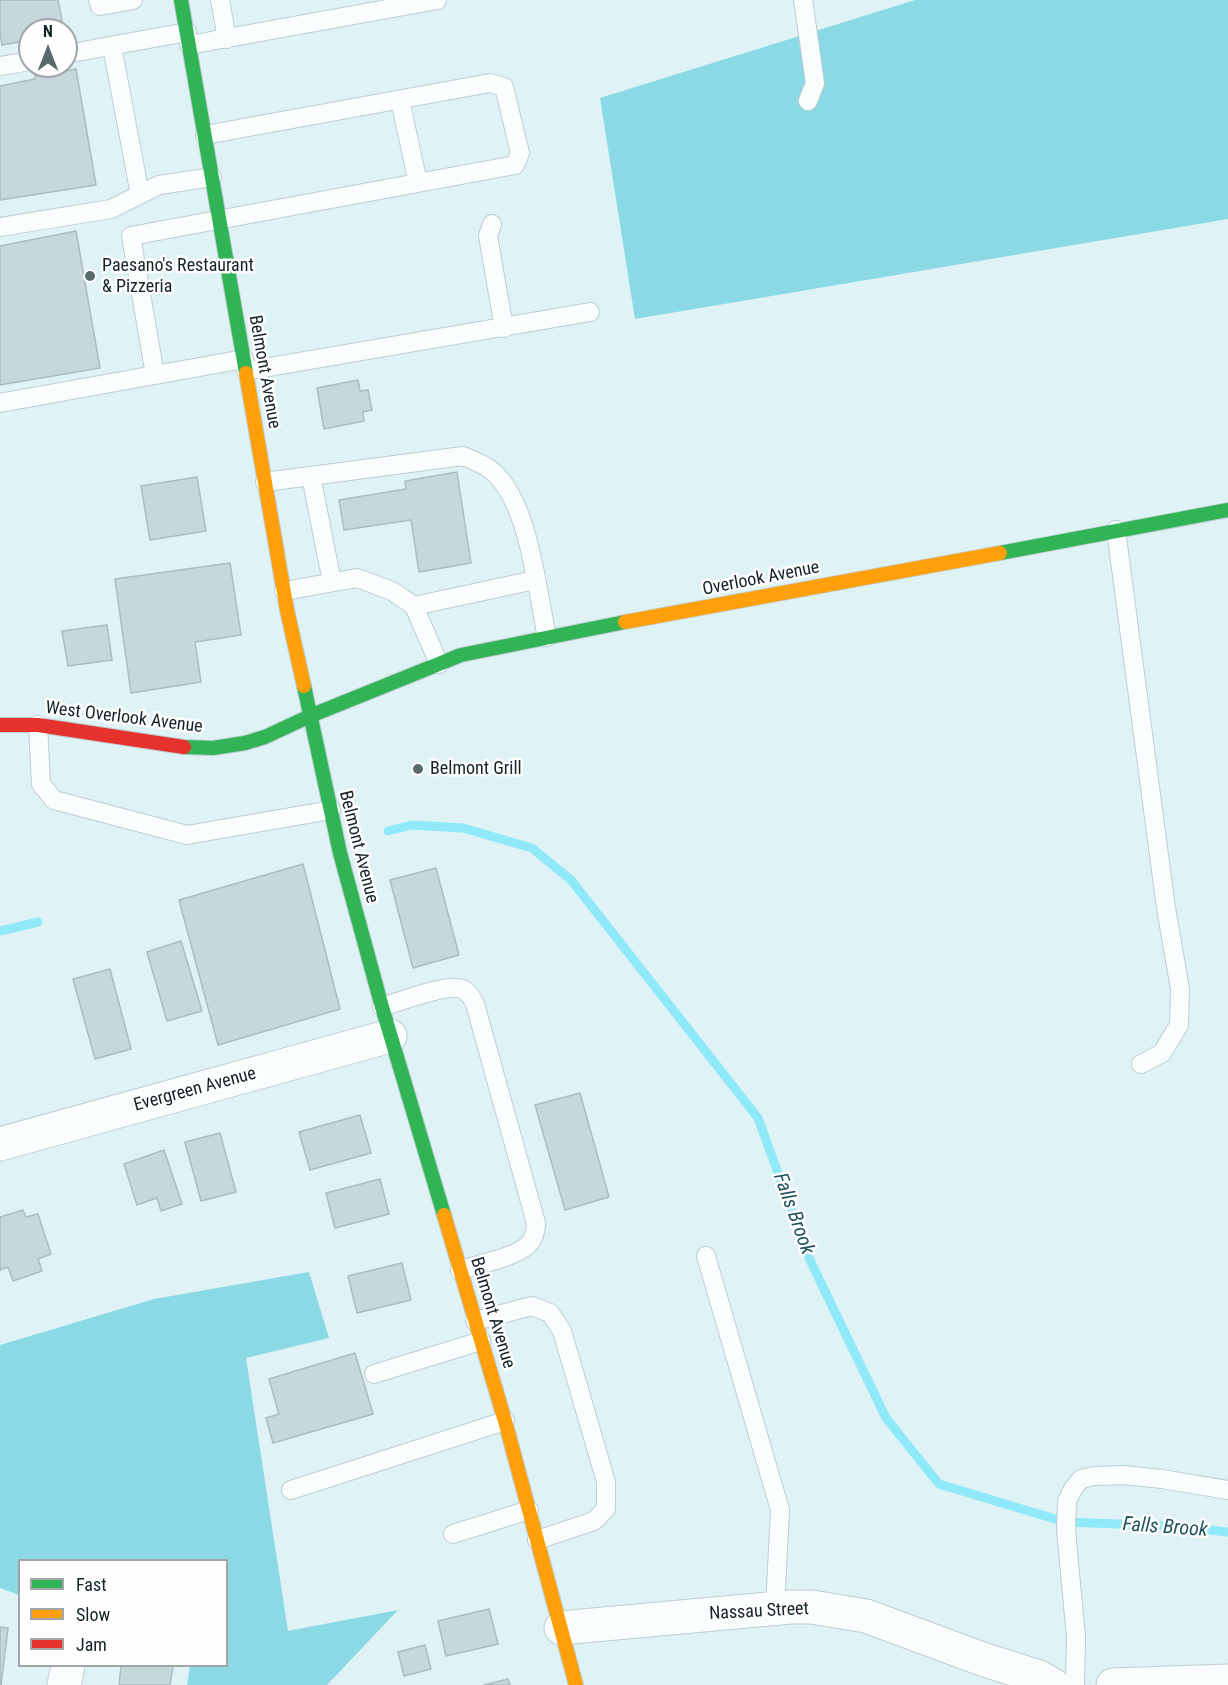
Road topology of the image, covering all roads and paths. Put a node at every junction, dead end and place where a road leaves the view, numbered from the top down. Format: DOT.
graph roads {
  1 [pos="98,0"];
  2 [pos="133,0"];
  3 [pos="181,0"];
  4 [pos="220,0"];
  5 [pos="437,0"];
  6 [pos="803,0"];
  7 [pos="188,39"];
  8 [pos="227,39"];
  9 [pos="112,46"];
  10 [pos="78,52"];
  11 [pos="18,63"];
  12 [pos="0,66"];
  13 [pos="400,100"];
  14 [pos="808,101"];
  15 [pos="205,135"];
  16 [pos="212,177"];
  17 [pos="418,183"];
  18 [pos="140,195"];
  19 [pos="220,220"];
  20 [pos="492,224"];
  21 [pos="0,227"];
  22 [pos="590,312"];
  23 [pos="504,328"];
  24 [pos="245,365"];
  25 [pos="155,375"];
  26 [pos="0,404"];
  27 [pos="311,476"];
  28 [pos="265,482"];
  29 [pos="1228,510"];
  30 [pos="1116,530"];
  31 [pos="535,580"];
  32 [pos="332,582"];
  33 [pos="284,591"];
  34 [pos="414,606"];
  35 [pos="547,637"];
  36 [pos="439,664"];
  37 [pos="310,716"];
  38 [pos="0,725"];
  39 [pos="38,725"];
  40 [pos="331,810"];
  41 [pos="386,1022"];
  42 [pos="1142,1064"];
  43 [pos="0,1144"];
  44 [pos="706,1256"];
  45 [pos="460,1270"];
  46 [pos="475,1321"];
  47 [pos="481,1341"];
  48 [pos="374,1374"];
  49 [pos="505,1421"];
  50 [pos="291,1490"];
  51 [pos="1228,1490"];
  52 [pos="529,1510"];
  53 [pos="453,1534"];
  54 [pos="537,1540"];
  55 [pos="774,1608"];
  56 [pos="561,1628"];
  57 [pos="68,1667"];
  58 [pos="1228,1681"];
  59 [pos="64,1685"];
  60 [pos="576,1685"];
  61 [pos="1053,1685"];
  62 [pos="1075,1685"];
  63 [pos="1113,1685"];
  1 -- 2 [label="lane"];
  3 -- 7 [label="main road, Belmont Avenue"];
  4 -- 8 [label="lane"];
  5 -- 8 [label="lane"];
  6 -- 14 [label="lane"];
  7 -- 8 [label="lane"];
  7 -- 9 [label="lane"];
  7 -- 15 [label="main road, Belmont Avenue"];
  9 -- 10 [label="lane"];
  9 -- 18 [label="lane"];
  11 -- 12 [label="lane"];
  13 -- 15 [label="lane"];
  13 -- 17 [label="lane"];
  13 -- 17 [label="lane"];
  15 -- 16 [label="main road, Belmont Avenue"];
  16 -- 18 [label="lane"];
  16 -- 19 [label="main road, Belmont Avenue"];
  17 -- 19 [label="lane"];
  18 -- 21 [label="lane"];
  19 -- 24 [label="main road, Belmont Avenue"];
  19 -- 25 [label="lane"];
  20 -- 23 [label="lane"];
  22 -- 23 [label="lane"];
  23 -- 24 [label="lane"];
  24 -- 25 [label="lane"];
  24 -- 28 [label="main road, Belmont Avenue"];
  25 -- 26 [label="lane"];
  27 -- 28 [label="lane"];
  27 -- 31 [label="lane"];
  27 -- 32 [label="lane"];
  28 -- 33 [label="main road, Belmont Avenue"];
  29 -- 30 [label="main road, Overlook Avenue"];
  30 -- 35 [label="main road, Overlook Avenue"];
  30 -- 42 [label="lane"];
  31 -- 34 [label="lane"];
  31 -- 35 [label="lane"];
  32 -- 33 [label="lane"];
  32 -- 34 [label="lane"];
  33 -- 37 [label="main road, Belmont Avenue"];
  34 -- 36 [label="lane"];
  35 -- 36 [label="main road, Overlook Avenue"];
  36 -- 37 [label="main road, Overlook Avenue"];
  37 -- 39 [label="main road, West Overlook Avenue"];
  37 -- 40 [label="main road, Belmont Avenue"];
  38 -- 39 [label="main road, West Overlook Avenue"];
  39 -- 40 [label="lane"];
  40 -- 41 [label="main road, Belmont Avenue"];
  41 -- 43 [label="street, Evergreen Avenue"];
  41 -- 45 [label="main road, Belmont Avenue"];
  41 -- 45 [label="lane"];
  44 -- 55 [label="lane"];
  45 -- 46 [label="main road, Belmont Avenue"];
  46 -- 47 [label="main road, Belmont Avenue"];
  46 -- 54 [label="lane"];
  47 -- 48 [label="lane"];
  47 -- 49 [label="main road, Belmont Avenue"];
  49 -- 50 [label="lane"];
  49 -- 52 [label="main road, Belmont Avenue"];
  51 -- 62 [label="lane"];
  52 -- 53 [label="lane"];
  52 -- 54 [label="main road, Belmont Avenue"];
  54 -- 56 [label="main road, Belmont Avenue"];
  55 -- 56 [label="street, Nassau Street"];
  55 -- 61 [label="street, Nassau Street"];
  56 -- 60 [label="main road, Belmont Avenue"];
  57 -- 59 [label="street"];
  58 -- 63 [label="street"];
}
